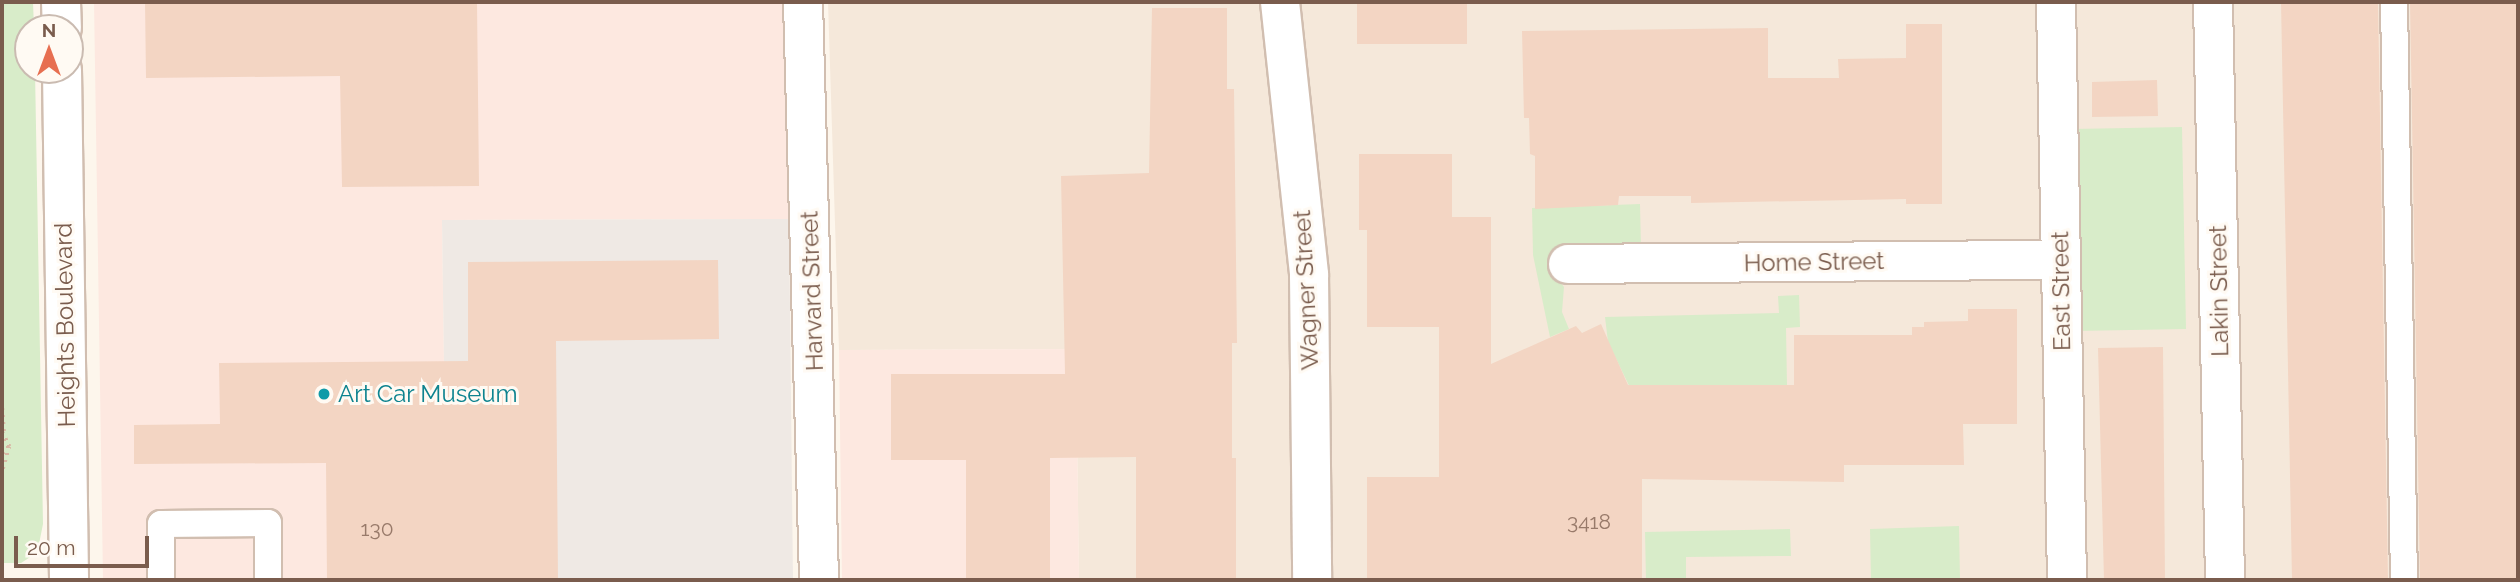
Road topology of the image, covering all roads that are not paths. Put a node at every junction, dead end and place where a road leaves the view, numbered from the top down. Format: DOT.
graph roads {
  1 [pos="803,2"];
  2 [pos="1280,2"];
  3 [pos="2056,2"];
  4 [pos="2213,2"];
  5 [pos="2394,2"];
  6 [pos="62,84"];
  7 [pos="2060,260"];
  8 [pos="1568,264"];
  9 [pos="69,580"];
  10 [pos="161,580"];
  11 [pos="268,580"];
  12 [pos="820,580"];
  13 [pos="1312,580"];
  14 [pos="2067,580"];
  15 [pos="2225,580"];
  16 [pos="2404,580"];
  1 -- 12 [label="street, Harvard Street"];
  2 -- 13 [label="street, Wagner Street"];
  3 -- 7 [label="street, East Street"];
  4 -- 15 [label="street, Lakin Street"];
  5 -- 16 [label="lane"];
  6 -- 9 [label="street, Heights Boulevard"];
  7 -- 8 [label="street, Home Street"];
  7 -- 14 [label="street, East Street"];
  10 -- 11 [label="lane"];
}
